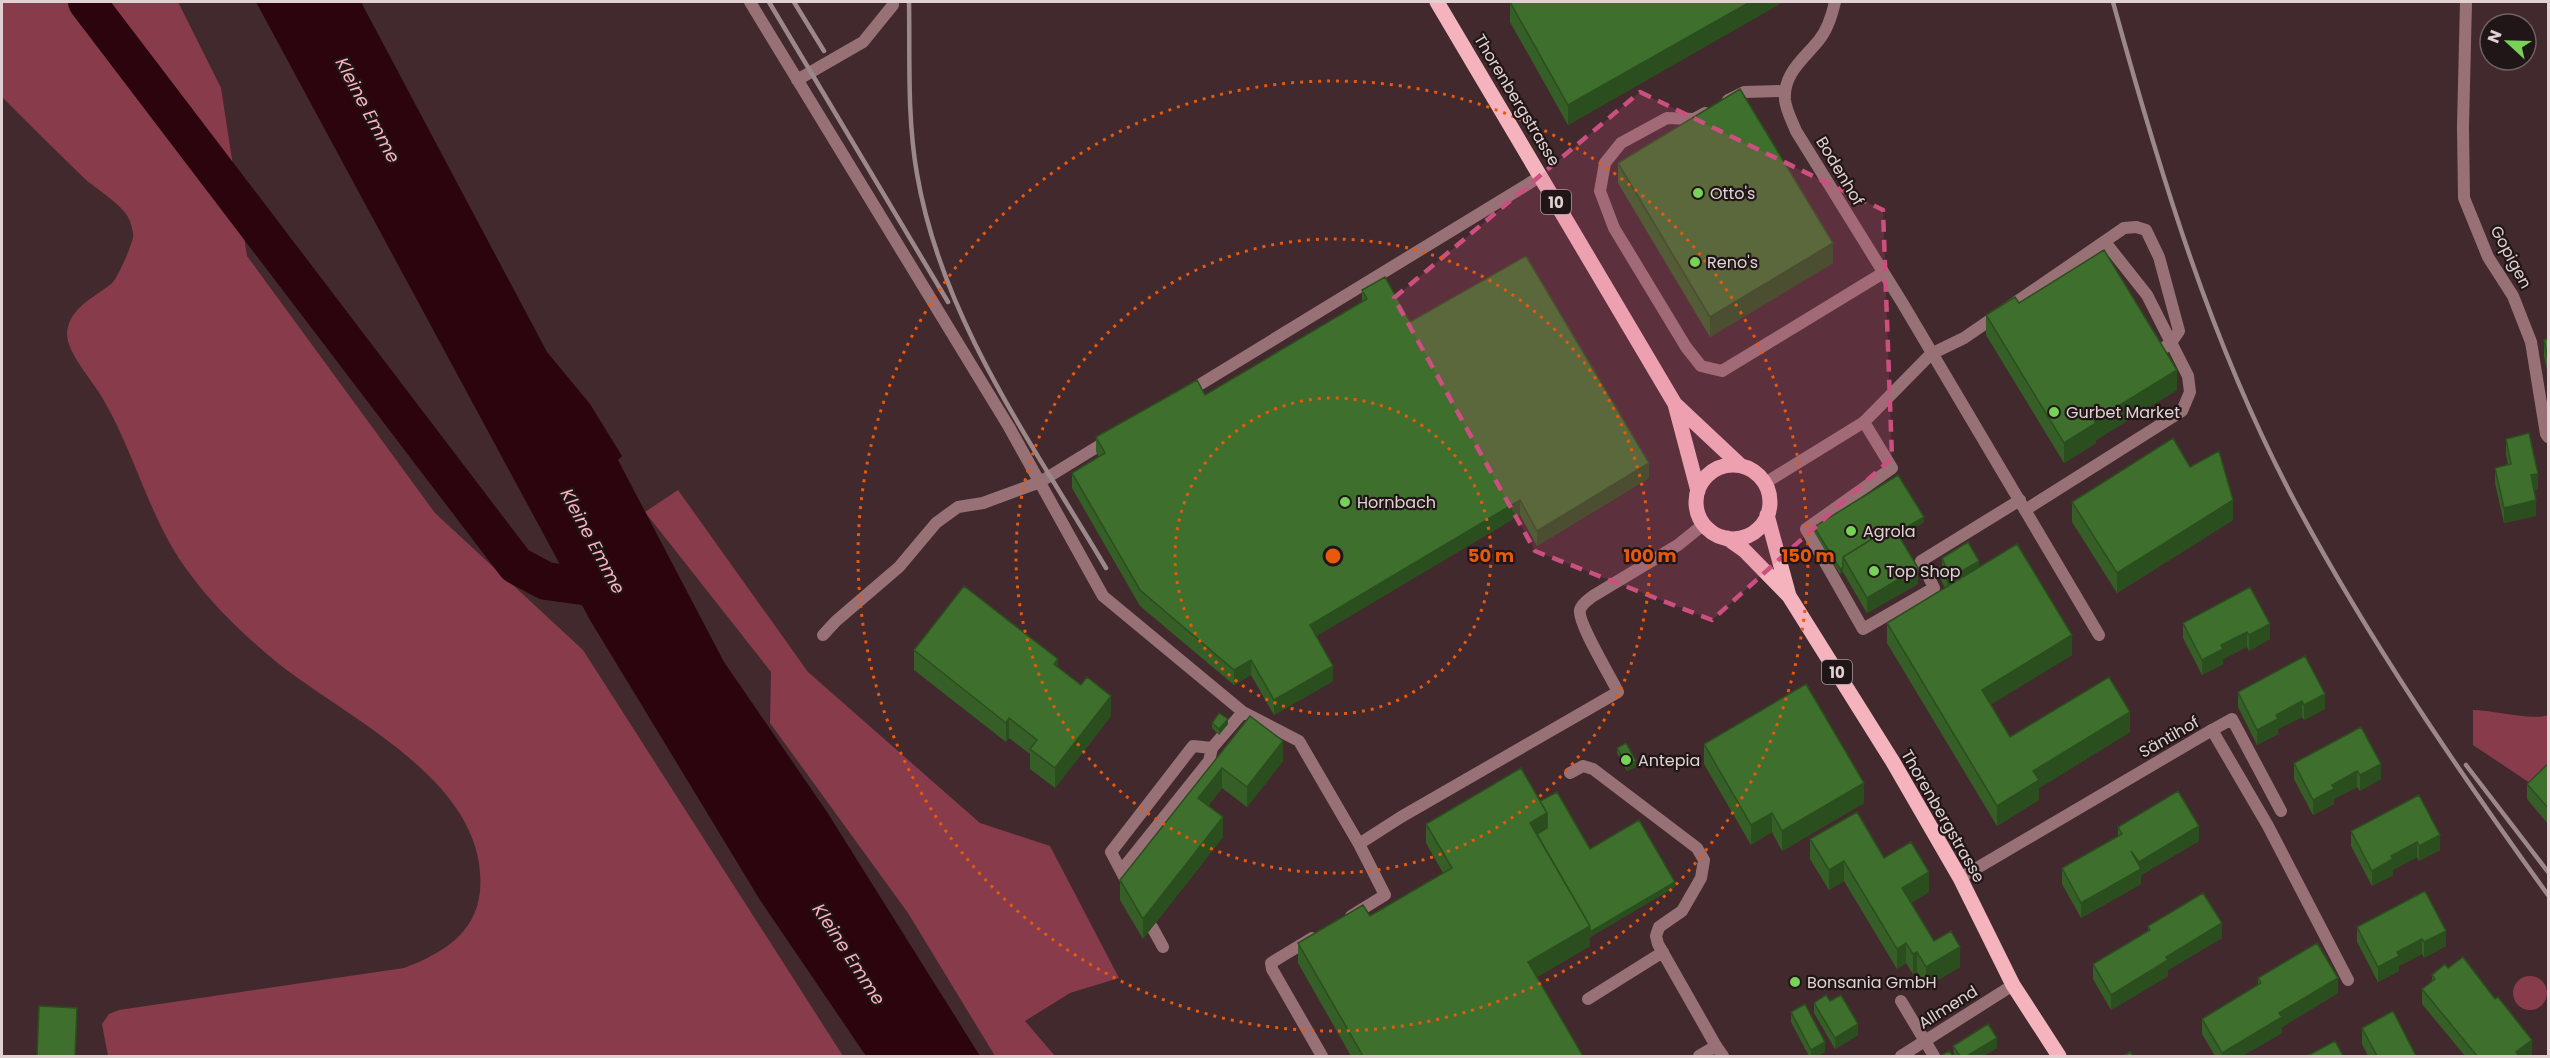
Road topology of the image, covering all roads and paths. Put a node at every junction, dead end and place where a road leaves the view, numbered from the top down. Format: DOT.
graph roads {
  1 [pos="750,2"];
  2 [pos="893,2"];
  3 [pos="1437,2"];
  4 [pos="1835,2"];
  5 [pos="2466,2"];
  6 [pos="797,80"];
  7 [pos="1785,91"];
  8 [pos="1541,176"];
  9 [pos="2105,242"];
  10 [pos="1883,273"];
  11 [pos="2155,353"];
  12 [pos="1931,354"];
  13 [pos="1171,402"];
  14 [pos="1675,404"];
  15 [pos="1864,422"];
  16 [pos="1121,433"];
  17 [pos="2548,437"];
  18 [pos="1740,465"];
  19 [pos="1040,482"];
  20 [pos="1765,483"];
  21 [pos="1698,491"];
  22 [pos="2022,505"];
  23 [pos="1767,515"];
  24 [pos="1704,524"];
  25 [pos="1726,538"];
  26 [pos="1789,596"];
  27 [pos="823,635"];
  28 [pos="2099,636"];
  29 [pos="1243,712"];
  30 [pos="2212,730"];
  31 [pos="1212,748"];
  32 [pos="1570,773"];
  33 [pos="2281,810"];
  34 [pos="1359,844"];
  35 [pos="1122,871"];
  36 [pos="1960,878"];
  37 [pos="1130,888"];
  38 [pos="1338,923"];
  39 [pos="1152,927"];
  40 [pos="1319,934"];
  41 [pos="1163,947"];
  42 [pos="1663,952"];
  43 [pos="2348,980"];
  44 [pos="2013,985"];
  45 [pos="1588,999"];
  46 [pos="1901,1001"];
  47 [pos="1925,1041"];
  48 [pos="1720,1052"];
  49 [pos="1322,1056"];
  50 [pos="1699,1056"];
  51 [pos="1901,1056"];
  52 [pos="1934,1056"];
  53 [pos="2060,1056"];
  1 -- 6 [label="street"];
  2 -- 6 [label="street"];
  3 -- 8 [label="main road, Thorenbergstrasse / 10"];
  4 -- 7 [label="street"];
  5 -- 17 [label="street, Gopigen"];
  6 -- 19 [label="street"];
  7 -- 10 [label="street, Bodenhof"];
  7 -- 10 [label="street"];
  8 -- 13 [label="street"];
  8 -- 14 [label="main road, Thorenbergstrasse / 10"];
  9 -- 11 [label="street, bridge"];
  9 -- 12 [label="street"];
  9 -- 22 [label="street"];
  10 -- 12 [label="street, Bodenhof"];
  12 -- 15 [label="street"];
  12 -- 22 [label="street, Bodenhof"];
  14 -- 18 [label="main road, Thorenbergstrasse / 10"];
  14 -- 21 [label="main road, Thorenbergstrasse / 10"];
  15 -- 20 [label="street"];
  15 -- 22 [label="street"];
  16 -- 19 [label="street"];
  18 -- 20 [label="main road, 10"];
  18 -- 21 [label="main road"];
  19 -- 27 [label="street"];
  19 -- 29 [label="street"];
  20 -- 23 [label="main road, 10"];
  21 -- 24 [label="main road, 10"];
  22 -- 28 [label="street, Bodenhof"];
  23 -- 25 [label="main road"];
  23 -- 26 [label="main road, Thorenbergstrasse / 10"];
  24 -- 25 [label="main road, 10"];
  24 -- 34 [label="street"];
  25 -- 26 [label="main road, Thorenbergstrasse / 10"];
  26 -- 36 [label="main road, Thorenbergstrasse / 10"];
  29 -- 31 [label="street"];
  29 -- 34 [label="street"];
  30 -- 33 [label="street"];
  30 -- 36 [label="street, Säntihof"];
  30 -- 43 [label="street, Säntihof"];
  31 -- 35 [label="street"];
  31 -- 35 [label="street"];
  32 -- 42 [label="street"];
  34 -- 38 [label="street"];
  35 -- 37 [label="street"];
  36 -- 44 [label="main road, Thorenbergstrasse / 10"];
  39 -- 41 [label="street"];
  40 -- 49 [label="street"];
  42 -- 45 [label="street"];
  42 -- 48 [label="street"];
  44 -- 47 [label="street, Allmend"];
  44 -- 53 [label="main road, Thorenbergstrasse / 10"];
  46 -- 47 [label="street"];
  47 -- 51 [label="street, Allmend"];
  47 -- 52 [label="street"];
  48 -- 50 [label="street"];
}
